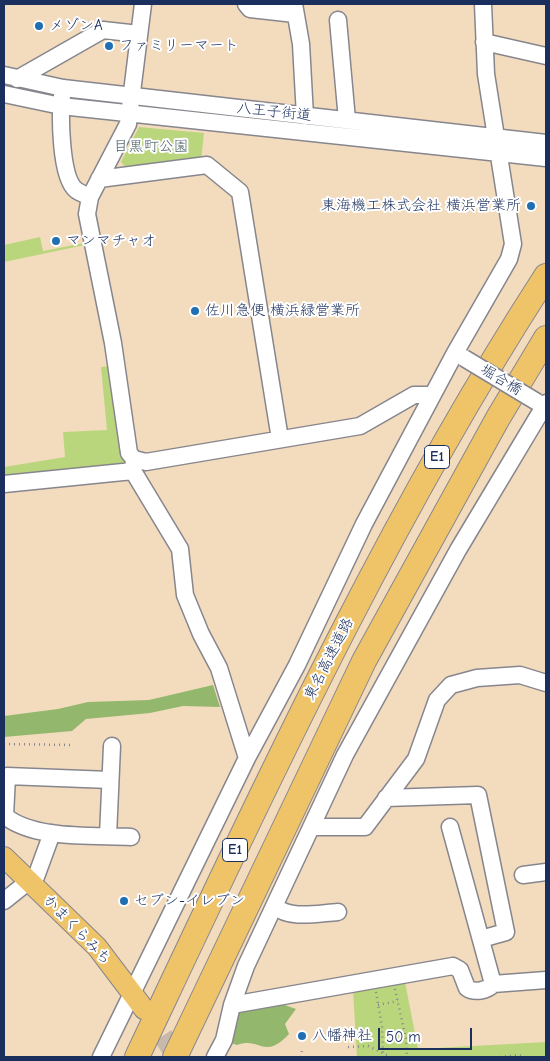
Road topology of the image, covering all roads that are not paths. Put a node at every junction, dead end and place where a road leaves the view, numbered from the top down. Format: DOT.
graph roads {
  1 [pos="143,4"];
  2 [pos="246,4"];
  3 [pos="484,4"];
  4 [pos="295,9"];
  5 [pos="338,20"];
  6 [pos="139,34"];
  7 [pos="484,42"];
  8 [pos="546,56"];
  9 [pos="10,77"];
  10 [pos="63,88"];
  11 [pos="4,94"];
  12 [pos="132,96"];
  13 [pos="61,106"];
  14 [pos="129,114"];
  15 [pos="305,116"];
  16 [pos="347,120"];
  17 [pos="495,137"];
  18 [pos="546,143"];
  19 [pos="498,153"];
  20 [pos="546,158"];
  21 [pos="99,179"];
  22 [pos="90,197"];
  23 [pos="546,276"];
  24 [pos="546,338"];
  25 [pos="460,355"];
  26 [pos="432,395"];
  27 [pos="543,407"];
  28 [pos="280,439"];
  29 [pos="133,465"];
  30 [pos="4,484"];
  31 [pos="546,683"];
  32 [pos="112,746"];
  33 [pos="247,758"];
  34 [pos="110,780"];
  35 [pos="386,798"];
  36 [pos="450,827"];
  37 [pos="312,828"];
  38 [pos="52,833"];
  39 [pos="108,836"];
  40 [pos="131,836"];
  41 [pos="4,857"];
  42 [pos="546,872"];
  43 [pos="523,875"];
  44 [pos="31,883"];
  45 [pos="4,901"];
  46 [pos="275,906"];
  47 [pos="338,912"];
  48 [pos="481,939"];
  49 [pos="546,980"];
  50 [pos="493,984"];
  51 [pos="139,1001"];
  52 [pos="232,1005"];
  53 [pos="101,1057"];
  54 [pos="137,1057"];
  55 [pos="176,1057"];
  56 [pos="215,1057"];
  1 -- 6 [label="street"];
  2 -- 4 [label="street"];
  3 -- 7 [label="street"];
  4 -- 15 [label="street"];
  5 -- 16 [label="street"];
  6 -- 9 [label="street"];
  6 -- 12 [label="street"];
  7 -- 8 [label="street"];
  7 -- 17 [label="street"];
  9 -- 10 [label="street, 八王子街道"];
  10 -- 12 [label="street, 八王子街道"];
  10 -- 13 [label="street"];
  11 -- 13 [label="street, 八王子街道"];
  12 -- 14 [label="street"];
  12 -- 15 [label="street, 八王子街道"];
  13 -- 14 [label="street, 八王子街道"];
  13 -- 22 [label="street"];
  14 -- 19 [label="street, 八王子街道"];
  14 -- 21 [label="street"];
  15 -- 16 [label="street, 八王子街道"];
  16 -- 17 [label="street, 八王子街道"];
  17 -- 18 [label="street, 八王子街道"];
  17 -- 19 [label="street"];
  19 -- 20 [label="street, 八王子街道"];
  19 -- 25 [label="street"];
  21 -- 22 [label="street"];
  21 -- 28 [label="street"];
  22 -- 29 [label="street"];
  23 -- 54 [label="highway, 東名高速道路 / E1"];
  24 -- 55 [label="highway, E1"];
  25 -- 26 [label="street"];
  25 -- 27 [label="street, 堀合橋, bridge"];
  26 -- 28 [label="street"];
  26 -- 33 [label="street"];
  27 -- 37 [label="street"];
  28 -- 29 [label="street"];
  29 -- 30 [label="street"];
  29 -- 33 [label="street"];
  31 -- 35 [label="street"];
  32 -- 34 [label="street"];
  33 -- 51 [label="street"];
  34 -- 38 [label="street"];
  34 -- 39 [label="street"];
  35 -- 37 [label="street"];
  35 -- 48 [label="street"];
  36 -- 48 [label="street"];
  37 -- 46 [label="street"];
  38 -- 39 [label="street"];
  38 -- 44 [label="street"];
  39 -- 40 [label="street"];
  41 -- 44 [label="main road, かまくらみち"];
  42 -- 43 [label="street"];
  44 -- 45 [label="street"];
  44 -- 51 [label="main road, かまくらみち"];
  46 -- 47 [label="street"];
  46 -- 52 [label="street"];
  48 -- 50 [label="street"];
  49 -- 50 [label="street"];
  50 -- 52 [label="street"];
  51 -- 53 [label="street"];
  52 -- 56 [label="street"];
}
